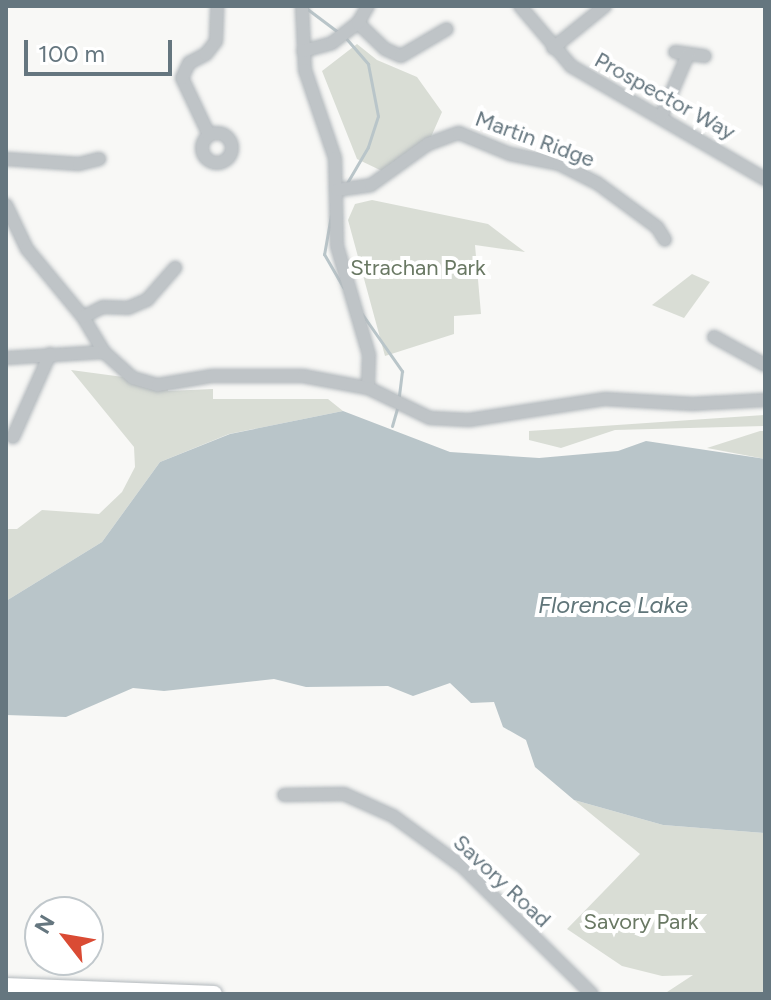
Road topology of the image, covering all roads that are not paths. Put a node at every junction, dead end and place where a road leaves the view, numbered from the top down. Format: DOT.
graph roads {
  1 [pos="217,6"];
  2 [pos="302,6"];
  3 [pos="368,6"];
  4 [pos="520,6"];
  5 [pos="605,6"];
  6 [pos="358,23"];
  7 [pos="447,29"];
  8 [pos="553,48"];
  9 [pos="303,51"];
  10 [pos="705,56"];
  11 [pos="662,115"];
  12 [pos="209,135"];
  13 [pos="6,159"];
  14 [pos="99,159"];
  15 [pos="765,161"];
  16 [pos="760,175"];
  17 [pos="337,190"];
  18 [pos="6,205"];
  19 [pos="665,240"];
  20 [pos="175,268"];
  21 [pos="83,317"];
  22 [pos="714,337"];
  23 [pos="104,352"];
  24 [pos="50,354"];
  25 [pos="6,358"];
  26 [pos="765,365"];
  27 [pos="368,388"];
  28 [pos="765,400"];
  29 [pos="13,437"];
  30 [pos="284,795"];
  31 [pos="6,986"];
  32 [pos="179,994"];
  33 [pos="214,994"];
  34 [pos="592,994"];
  1 -- 12 [label="street"];
  2 -- 9 [label="street"];
  3 -- 6 [label="street"];
  4 -- 8 [label="street, Prospector Way"];
  5 -- 8 [label="street"];
  6 -- 7 [label="street"];
  6 -- 9 [label="street"];
  8 -- 11 [label="street, Prospector Way"];
  9 -- 17 [label="street"];
  10 -- 11 [label="street"];
  11 -- 16 [label="street, Prospector Way"];
  13 -- 14 [label="street"];
  15 -- 16 [label="street"];
  17 -- 19 [label="street, Martin Ridge"];
  17 -- 27 [label="street"];
  18 -- 21 [label="street"];
  20 -- 21 [label="street"];
  21 -- 23 [label="street"];
  22 -- 26 [label="street"];
  23 -- 24 [label="street"];
  23 -- 27 [label="street"];
  24 -- 25 [label="street"];
  24 -- 29 [label="street"];
  27 -- 28 [label="street"];
  30 -- 34 [label="street, Savory Road"];
  31 -- 32 [label="street"];
  32 -- 33 [label="street"];
}
